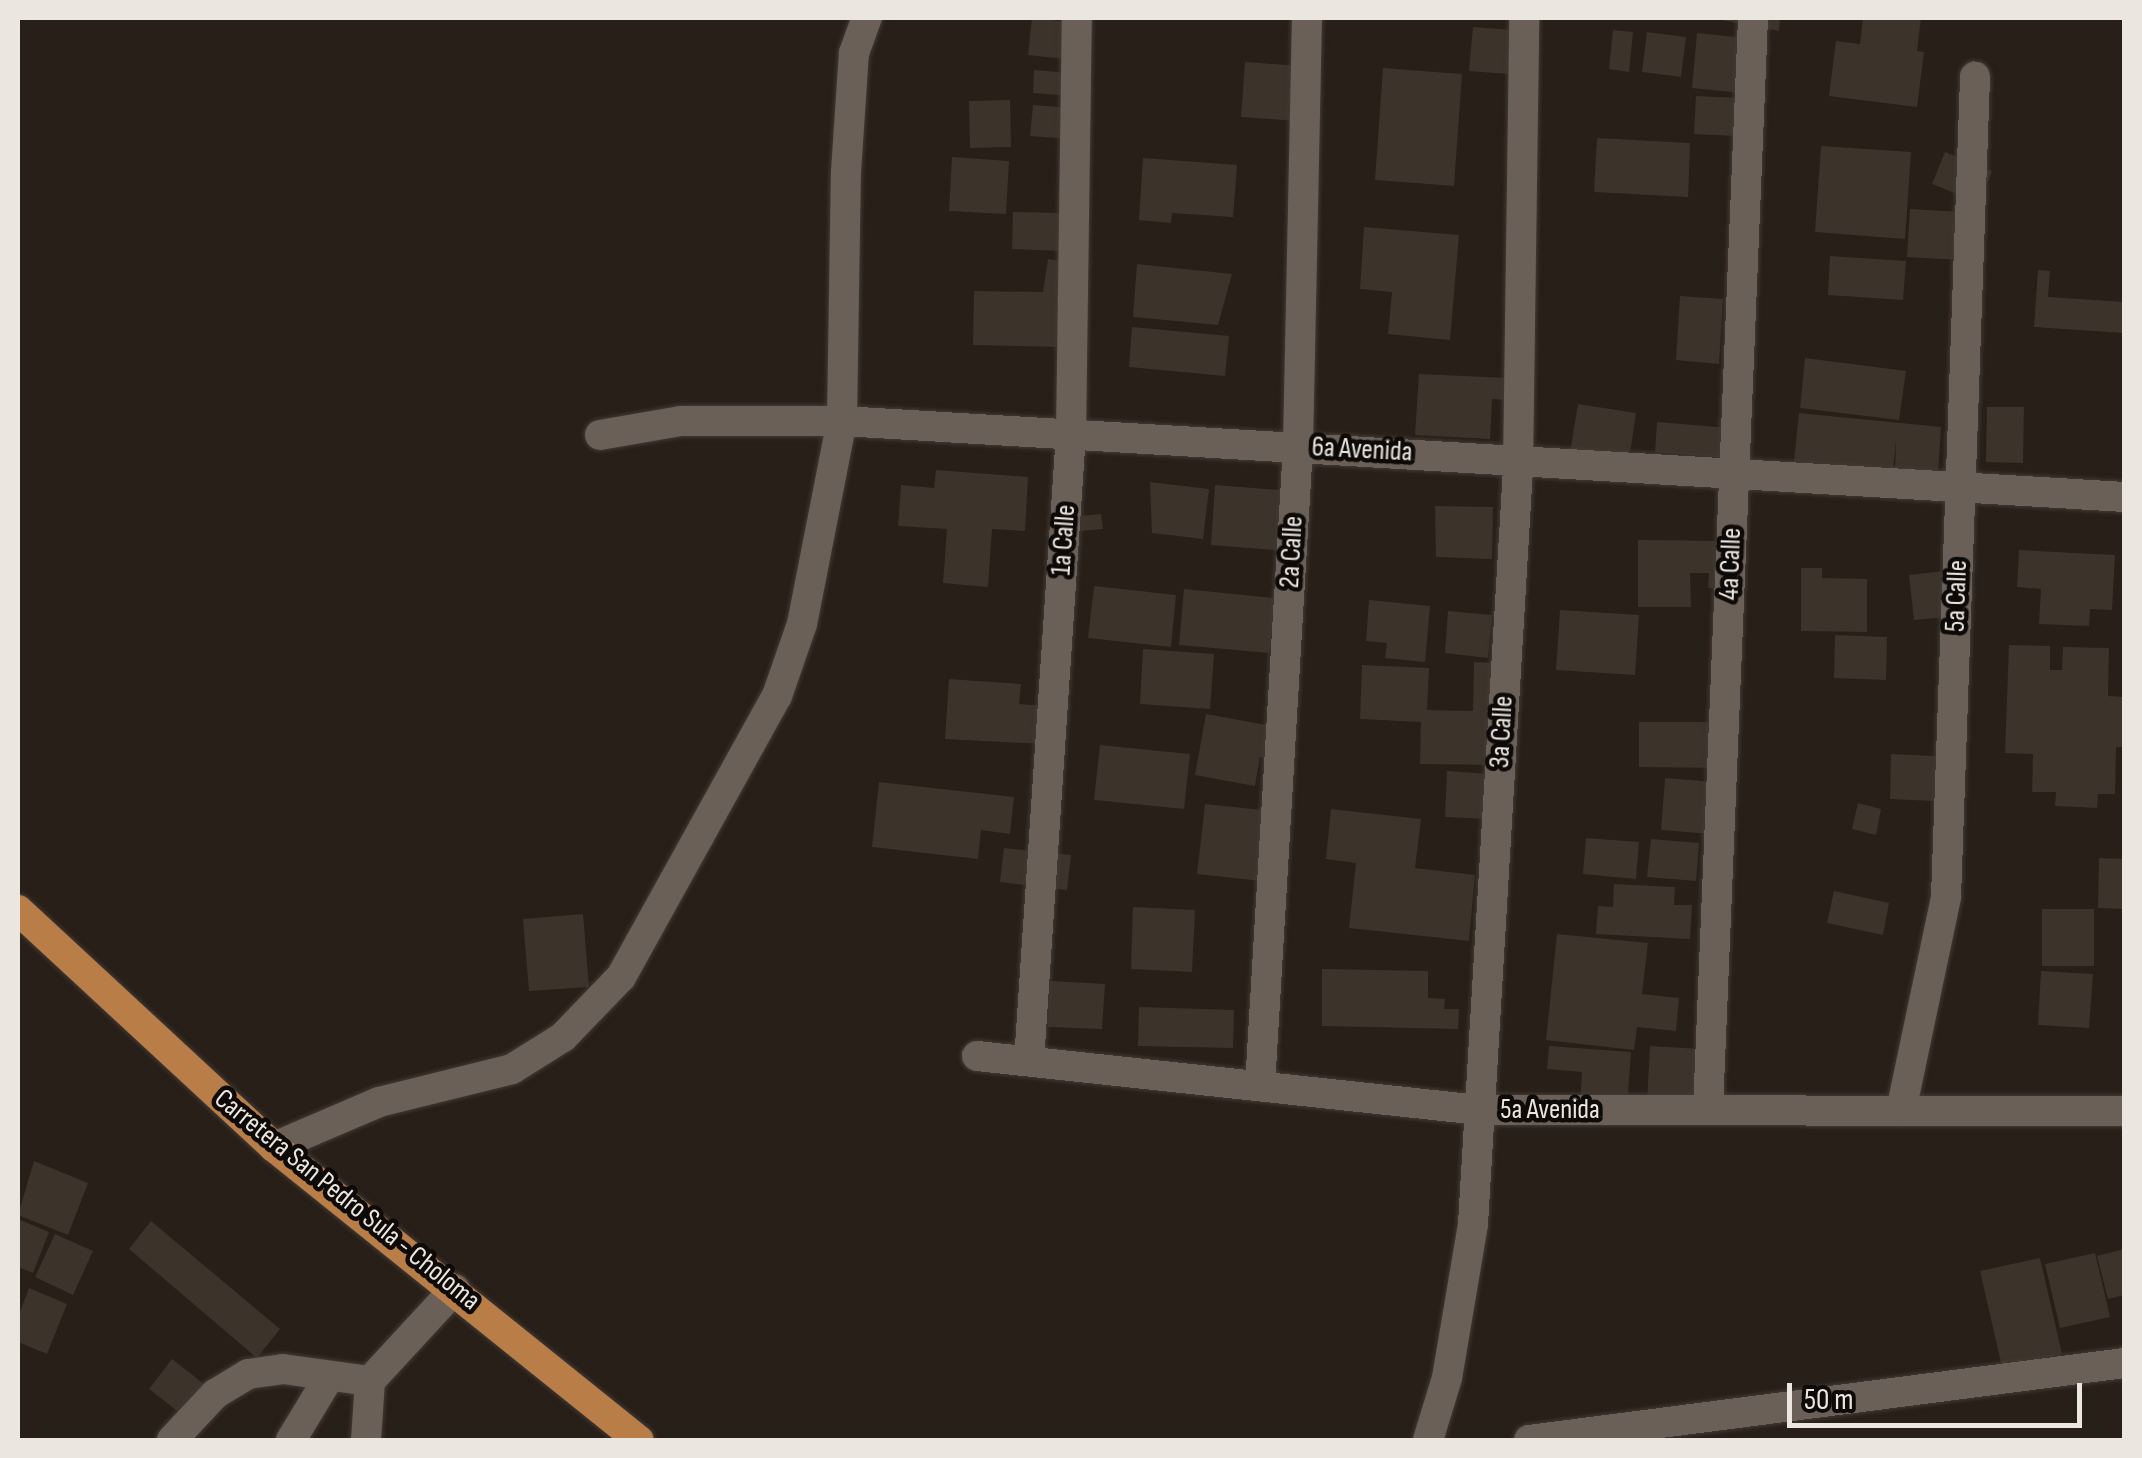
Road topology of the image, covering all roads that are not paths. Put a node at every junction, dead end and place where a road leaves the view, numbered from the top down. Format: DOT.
graph roads {
  1 [pos="867,18"];
  2 [pos="1078,18"];
  3 [pos="1307,18"];
  4 [pos="1524,18"];
  5 [pos="1753,18"];
  6 [pos="1975,76"];
  7 [pos="842,421"];
  8 [pos="600,434"];
  9 [pos="1071,434"];
  10 [pos="1298,446"];
  11 [pos="1517,458"];
  12 [pos="1735,472"];
  13 [pos="1960,486"];
  14 [pos="2124,496"];
  15 [pos="18,910"];
  16 [pos="977,1056"];
  17 [pos="1028,1061"];
  18 [pos="1260,1086"];
  19 [pos="1480,1110"];
  20 [pos="1708,1110"];
  21 [pos="1901,1110"];
  22 [pos="2124,1111"];
  23 [pos="274,1147"];
  24 [pos="455,1289"];
  25 [pos="2124,1363"];
  26 [pos="329,1377"];
  27 [pos="370,1381"];
  28 [pos="172,1440"];
  29 [pos="291,1440"];
  30 [pos="366,1440"];
  31 [pos="638,1440"];
  32 [pos="1428,1440"];
  33 [pos="1529,1440"];
  1 -- 7 [label="street"];
  2 -- 9 [label="street, 1a Calle"];
  3 -- 10 [label="street, 2a Calle"];
  4 -- 11 [label="street, 3a Calle"];
  5 -- 12 [label="street, 4a Calle"];
  6 -- 13 [label="street, 5a Calle"];
  7 -- 8 [label="street, 6a Avenida"];
  7 -- 9 [label="street, 6a Avenida"];
  7 -- 23 [label="street"];
  9 -- 10 [label="street, 6a Avenida"];
  9 -- 17 [label="street, 1a Calle"];
  10 -- 11 [label="street, 6a Avenida"];
  10 -- 18 [label="street, 2a Calle"];
  11 -- 12 [label="street, 6a Avenida"];
  11 -- 19 [label="street, 3a Calle"];
  12 -- 13 [label="street, 6a Avenida"];
  12 -- 20 [label="street, 4a Calle"];
  13 -- 14 [label="street, 6a Avenida"];
  13 -- 21 [label="street, 5a Calle"];
  15 -- 23 [label="main road, Carretera San Pedro Sula - Choloma"];
  16 -- 17 [label="street, 5a Avenida"];
  17 -- 18 [label="street, 5a Avenida"];
  18 -- 19 [label="street, 5a Avenida"];
  19 -- 20 [label="street, 5a Avenida"];
  19 -- 32 [label="street, 3a Calle"];
  20 -- 21 [label="street, 5a Avenida"];
  21 -- 22 [label="street, 5a Avenida"];
  23 -- 24 [label="main road, Carretera San Pedro Sula - Choloma"];
  24 -- 27 [label="street"];
  24 -- 31 [label="main road, Carretera San Pedro Sula - Choloma"];
  25 -- 33 [label="street"];
  26 -- 27 [label="street"];
  26 -- 28 [label="street"];
  26 -- 29 [label="street"];
  27 -- 30 [label="street"];
}
